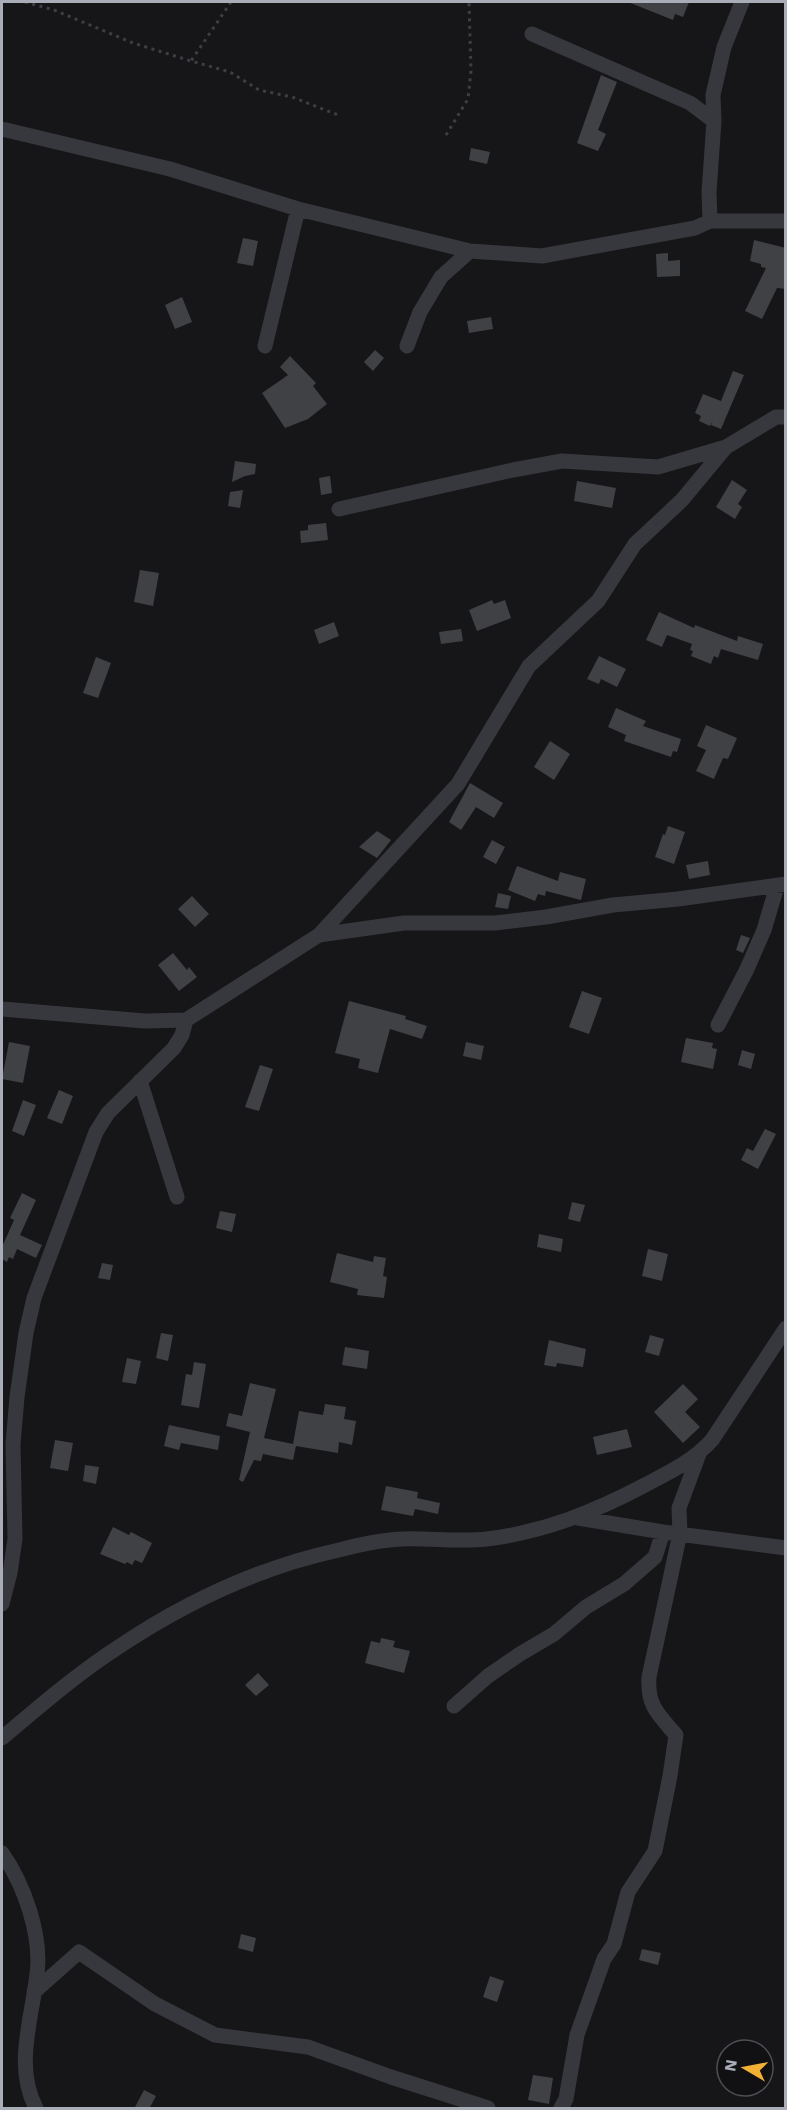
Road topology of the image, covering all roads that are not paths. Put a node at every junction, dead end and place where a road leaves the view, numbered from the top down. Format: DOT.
graph roads {
  1 [pos="742,2"];
  2 [pos="532,34"];
  3 [pos="714,121"];
  4 [pos="2,129"];
  5 [pos="298,208"];
  6 [pos="710,221"];
  7 [pos="786,221"];
  8 [pos="470,251"];
  9 [pos="266,346"];
  10 [pos="407,346"];
  11 [pos="786,417"];
  12 [pos="726,447"];
  13 [pos="339,509"];
  14 [pos="781,885"];
  15 [pos="319,935"];
  16 [pos="2,1009"];
  17 [pos="186,1020"];
  18 [pos="718,1025"];
  19 [pos="140,1081"];
  20 [pos="177,1197"];
  21 [pos="786,1328"];
  22 [pos="7,1444"];
  23 [pos="700,1454"];
  24 [pos="578,1518"];
  25 [pos="663,1532"];
  26 [pos="680,1533"];
  27 [pos="786,1548"];
  28 [pos="2,1604"];
  29 [pos="454,1706"];
  30 [pos="2,1738"];
  31 [pos="2,1853"];
  32 [pos="34,1992"];
  33 [pos="26,2102"];
  34 [pos="36,2109"];
  35 [pos="488,2109"];
  36 [pos="561,2109"];
  1 -- 3 [label="street"];
  2 -- 3 [label="street"];
  3 -- 6 [label="street"];
  4 -- 5 [label="street"];
  5 -- 8 [label="street"];
  5 -- 9 [label="street"];
  6 -- 7 [label="street"];
  6 -- 8 [label="street"];
  8 -- 10 [label="street"];
  11 -- 12 [label="street"];
  12 -- 13 [label="street"];
  12 -- 15 [label="street"];
  14 -- 15 [label="street"];
  14 -- 18 [label="street"];
  15 -- 17 [label="street"];
  16 -- 17 [label="street"];
  17 -- 19 [label="street"];
  19 -- 20 [label="street"];
  19 -- 22 [label="street"];
  21 -- 23 [label="street"];
  22 -- 28 [label="street"];
  23 -- 24 [label="street"];
  23 -- 26 [label="street"];
  24 -- 25 [label="street"];
  24 -- 30 [label="street"];
  25 -- 26 [label="street"];
  25 -- 29 [label="street"];
  26 -- 27 [label="street"];
  26 -- 36 [label="street"];
  31 -- 32 [label="street"];
  32 -- 33 [label="street"];
  32 -- 35 [label="street"];
  33 -- 34 [label="street"];
}
